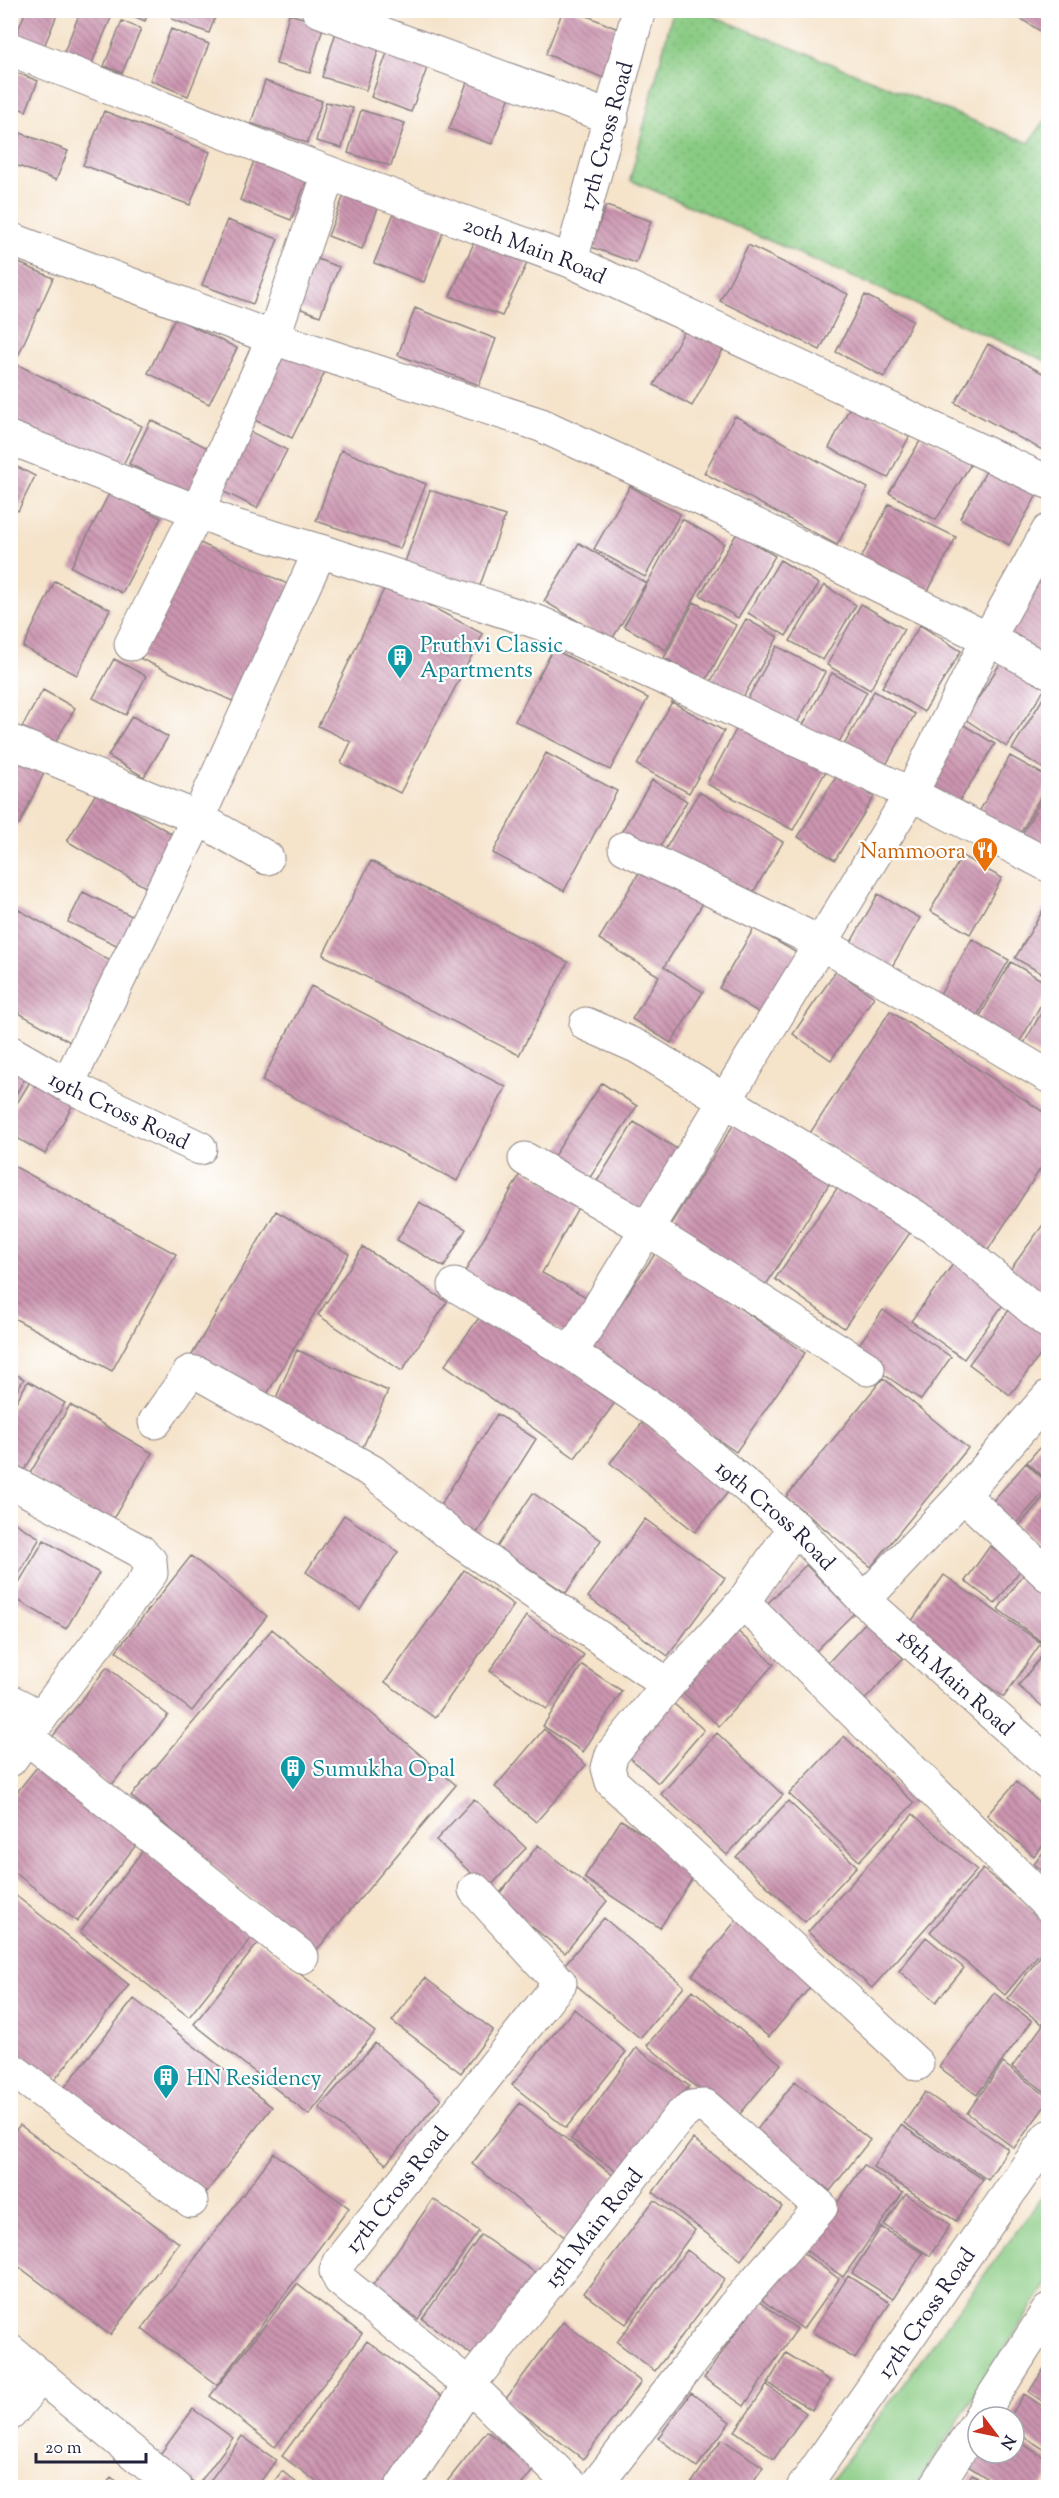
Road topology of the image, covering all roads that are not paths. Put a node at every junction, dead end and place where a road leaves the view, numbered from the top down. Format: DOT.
graph roads {
  1 [pos="318,10"];
  2 [pos="639,10"];
  3 [pos="10,49"];
  4 [pos="612,118"];
  5 [pos="328,173"];
  6 [pos="10,239"];
  7 [pos="571,261"];
  8 [pos="273,338"];
  9 [pos="10,438"];
  10 [pos="1048,482"];
  11 [pos="197,513"];
  12 [pos="1048,531"];
  13 [pos="320,551"];
  14 [pos="988,639"];
  15 [pos="131,644"];
  16 [pos="1048,671"];
  17 [pos="10,741"];
  18 [pos="911,794"];
  19 [pos="198,818"];
  20 [pos="625,848"];
  21 [pos="267,858"];
  22 [pos="1048,865"];
  23 [pos="820,944"];
  24 [pos="586,1024"];
  25 [pos="10,1052"];
  26 [pos="1048,1076"];
  27 [pos="67,1085"];
  28 [pos="726,1101"];
  29 [pos="200,1148"];
  30 [pos="525,1160"];
  31 [pos="647,1229"];
  32 [pos="454,1285"];
  33 [pos="1048,1322"];
  34 [pos="571,1353"];
  35 [pos="868,1369"];
  36 [pos="1048,1397"];
  37 [pos="155,1422"];
  38 [pos="10,1481"];
  39 [pos="963,1495"];
  40 [pos="795,1527"];
  41 [pos="1048,1575"];
  42 [pos="864,1600"];
  43 [pos="743,1602"];
  44 [pos="668,1685"];
  45 [pos="10,1701"];
  46 [pos="26,1738"];
  47 [pos="1048,1763"];
  48 [pos="475,1890"];
  49 [pos="1048,1905"];
  50 [pos="302,1957"];
  51 [pos="917,2064"];
  52 [pos="10,2068"];
  53 [pos="1048,2137"];
  54 [pos="191,2201"];
  55 [pos="1048,2311"];
  56 [pos="10,2351"];
  57 [pos="40,2376"];
  58 [pos="469,2385"];
  59 [pos="988,2405"];
  60 [pos="10,2414"];
  61 [pos="966,2439"];
  62 [pos="176,2487"];
  63 [pos="401,2487"];
  64 [pos="574,2487"];
  65 [pos="594,2487"];
  66 [pos="803,2487"];
  67 [pos="935,2487"];
  1 -- 4 [label="street"];
  2 -- 4 [label="street, 17th Cross Road"];
  3 -- 5 [label="street, 20th Main Road"];
  4 -- 7 [label="street, 17th Cross Road"];
  5 -- 7 [label="street, 20th Main Road"];
  5 -- 8 [label="street"];
  6 -- 8 [label="street"];
  7 -- 10 [label="street, 20th Main Road"];
  8 -- 11 [label="street"];
  8 -- 14 [label="street"];
  9 -- 11 [label="street"];
  11 -- 13 [label="street"];
  11 -- 15 [label="street"];
  12 -- 14 [label="street"];
  13 -- 18 [label="street"];
  13 -- 19 [label="street"];
  14 -- 16 [label="street"];
  14 -- 18 [label="street"];
  17 -- 19 [label="street"];
  18 -- 22 [label="street"];
  18 -- 23 [label="street"];
  19 -- 21 [label="street"];
  19 -- 27 [label="street"];
  20 -- 23 [label="street"];
  23 -- 26 [label="street"];
  23 -- 28 [label="street"];
  24 -- 28 [label="street"];
  25 -- 27 [label="street, 19th Cross Road"];
  27 -- 29 [label="street, 19th Cross Road"];
  28 -- 31 [label="street"];
  28 -- 33 [label="street"];
  30 -- 31 [label="street"];
  31 -- 34 [label="street"];
  31 -- 35 [label="street"];
  32 -- 34 [label="street, 19th Cross Road"];
  34 -- 40 [label="street, 19th Cross Road"];
  36 -- 39 [label="street"];
  37 -- 44 [label="street"];
  38 -- 46 [label="street"];
  39 -- 41 [label="street"];
  39 -- 42 [label="street"];
  40 -- 42 [label="street, 19th Cross Road"];
  40 -- 43 [label="street"];
  42 -- 47 [label="street, 18th Main Road"];
  43 -- 44 [label="street"];
  43 -- 49 [label="street"];
  44 -- 51 [label="street"];
  45 -- 46 [label="street"];
  46 -- 50 [label="street"];
  48 -- 58 [label="street, 17th Cross Road"];
  52 -- 54 [label="street"];
  53 -- 66 [label="street, 17th Cross Road"];
  55 -- 59 [label="street"];
  56 -- 57 [label="street"];
  57 -- 60 [label="street"];
  57 -- 62 [label="street"];
  58 -- 63 [label="street, 15th Main Road"];
  58 -- 64 [label="street, 17th Cross Road"];
  58 -- 65 [label="street, 15th Main Road"];
  61 -- 67 [label="street"];
}
